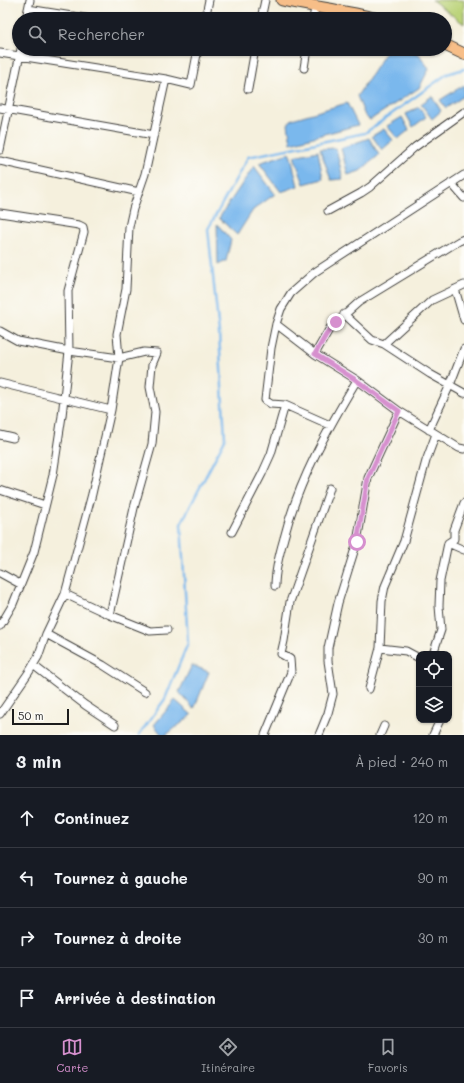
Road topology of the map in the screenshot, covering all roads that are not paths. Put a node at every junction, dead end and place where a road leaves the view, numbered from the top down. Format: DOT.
graph roads {
  1 [pos="30,0"];
  2 [pos="209,0"];
  3 [pos="265,0"];
  4 [pos="282,0"];
  5 [pos="315,8"];
  6 [pos="28,9"];
  7 [pos="27,12"];
  8 [pos="47,12"];
  9 [pos="206,12"];
  10 [pos="262,12"];
  11 [pos="314,12"];
  12 [pos="344,12"];
  13 [pos="452,48"];
  14 [pos="12,52"];
  15 [pos="0,53"];
  16 [pos="464,54"];
  17 [pos="19,56"];
  18 [pos="42,56"];
  19 [pos="197,56"];
  20 [pos="254,56"];
  21 [pos="306,56"];
  22 [pos="304,68"];
  23 [pos="166,79"];
  24 [pos="248,89"];
  25 [pos="0,108"];
  26 [pos="9,109"];
  27 [pos="464,112"];
  28 [pos="154,135"];
  29 [pos="0,150"];
  30 [pos="0,161"];
  31 [pos="464,175"];
  32 [pos="451,184"];
  33 [pos="139,192"];
  34 [pos="464,198"];
  35 [pos="328,211"];
  36 [pos="0,213"];
  37 [pos="464,239"];
  38 [pos="464,285"];
  39 [pos="454,289"];
  40 [pos="344,314"];
  41 [pos="464,320"];
  42 [pos="276,324"];
  43 [pos="0,331"];
  44 [pos="384,344"];
  45 [pos="464,349"];
  46 [pos="69,351"];
  47 [pos="315,354"];
  48 [pos="119,358"];
  49 [pos="356,380"];
  50 [pos="0,383"];
  51 [pos="450,386"];
  52 [pos="464,393"];
  53 [pos="64,397"];
  54 [pos="285,406"];
  55 [pos="111,410"];
  56 [pos="399,411"];
  57 [pos="330,425"];
  58 [pos="432,432"];
  59 [pos="0,435"];
  60 [pos="13,438"];
  61 [pos="464,449"];
  62 [pos="330,488"];
  63 [pos="0,490"];
  64 [pos="464,503"];
  65 [pos="45,505"];
  66 [pos="232,532"];
  67 [pos="448,543"];
  68 [pos="464,550"];
  69 [pos="0,573"];
  70 [pos="20,584"];
  71 [pos="275,586"];
  72 [pos="65,594"];
  73 [pos="110,615"];
  74 [pos="0,626"];
  75 [pos="167,630"];
  76 [pos="46,634"];
  77 [pos="380,648"];
  78 [pos="435,651"];
  79 [pos="416,656"];
  80 [pos="33,665"];
  81 [pos="369,689"];
  82 [pos="146,692"];
  83 [pos="0,714"];
  84 [pos="439,723"];
  85 [pos="115,725"];
  86 [pos="384,726"];
  87 [pos="265,735"];
  88 [pos="319,735"];
  89 [pos="380,735"];
  90 [pos="433,735"];
  1 -- 6 [label="street"];
  2 -- 9 [label="street"];
  3 -- 10 [label="street"];
  4 -- 5 [label="main road"];
  5 -- 11 [label="street"];
  5 -- 12 [label="main road"];
  6 -- 7 [label="street"];
  6 -- 8 [label="street"];
  13 -- 16 [label="main road"];
  14 -- 15 [label="street"];
  17 -- 26 [label="street"];
  18 -- 23 [label="street"];
  19 -- 23 [label="street"];
  20 -- 24 [label="street"];
  21 -- 22 [label="street"];
  23 -- 28 [label="street"];
  25 -- 26 [label="street"];
  26 -- 28 [label="street"];
  26 -- 29 [label="street"];
  27 -- 35 [label="street"];
  28 -- 33 [label="street"];
  30 -- 33 [label="street"];
  31 -- 32 [label="street"];
  32 -- 34 [label="street"];
  32 -- 42 [label="street"];
  33 -- 48 [label="street"];
  36 -- 46 [label="street"];
  37 -- 40 [label="street"];
  38 -- 39 [label="street"];
  39 -- 41 [label="street"];
  39 -- 44 [label="street"];
  40 -- 44 [label="street"];
  40 -- 47 [label="street"];
  42 -- 47 [label="street"];
  42 -- 54 [label="street"];
  43 -- 46 [label="street"];
  44 -- 51 [label="street"];
  45 -- 51 [label="street"];
  46 -- 48 [label="street"];
  46 -- 53 [label="street"];
  47 -- 49 [label="street"];
  48 -- 55 [label="street"];
  48 -- 73 [label="street"];
  49 -- 56 [label="street"];
  49 -- 57 [label="street"];
  50 -- 53 [label="street"];
  51 -- 52 [label="street"];
  51 -- 58 [label="street"];
  53 -- 55 [label="street"];
  53 -- 65 [label="street"];
  54 -- 57 [label="street"];
  54 -- 66 [label="street"];
  55 -- 72 [label="street"];
  56 -- 58 [label="street"];
  56 -- 88 [label="street"];
  57 -- 71 [label="street"];
  58 -- 61 [label="street"];
  58 -- 77 [label="street"];
  59 -- 60 [label="street"];
  62 -- 87 [label="street"];
  63 -- 65 [label="street"];
  64 -- 67 [label="street"];
  65 -- 70 [label="street"];
  67 -- 68 [label="street"];
  67 -- 78 [label="street"];
  69 -- 70 [label="street"];
  70 -- 74 [label="street"];
  72 -- 73 [label="street"];
  72 -- 76 [label="street"];
  73 -- 75 [label="street"];
  76 -- 80 [label="street"];
  76 -- 82 [label="street"];
  77 -- 79 [label="street"];
  77 -- 81 [label="street"];
  80 -- 83 [label="street"];
  80 -- 85 [label="street"];
  84 -- 90 [label="street"];
  86 -- 89 [label="street"];
}
